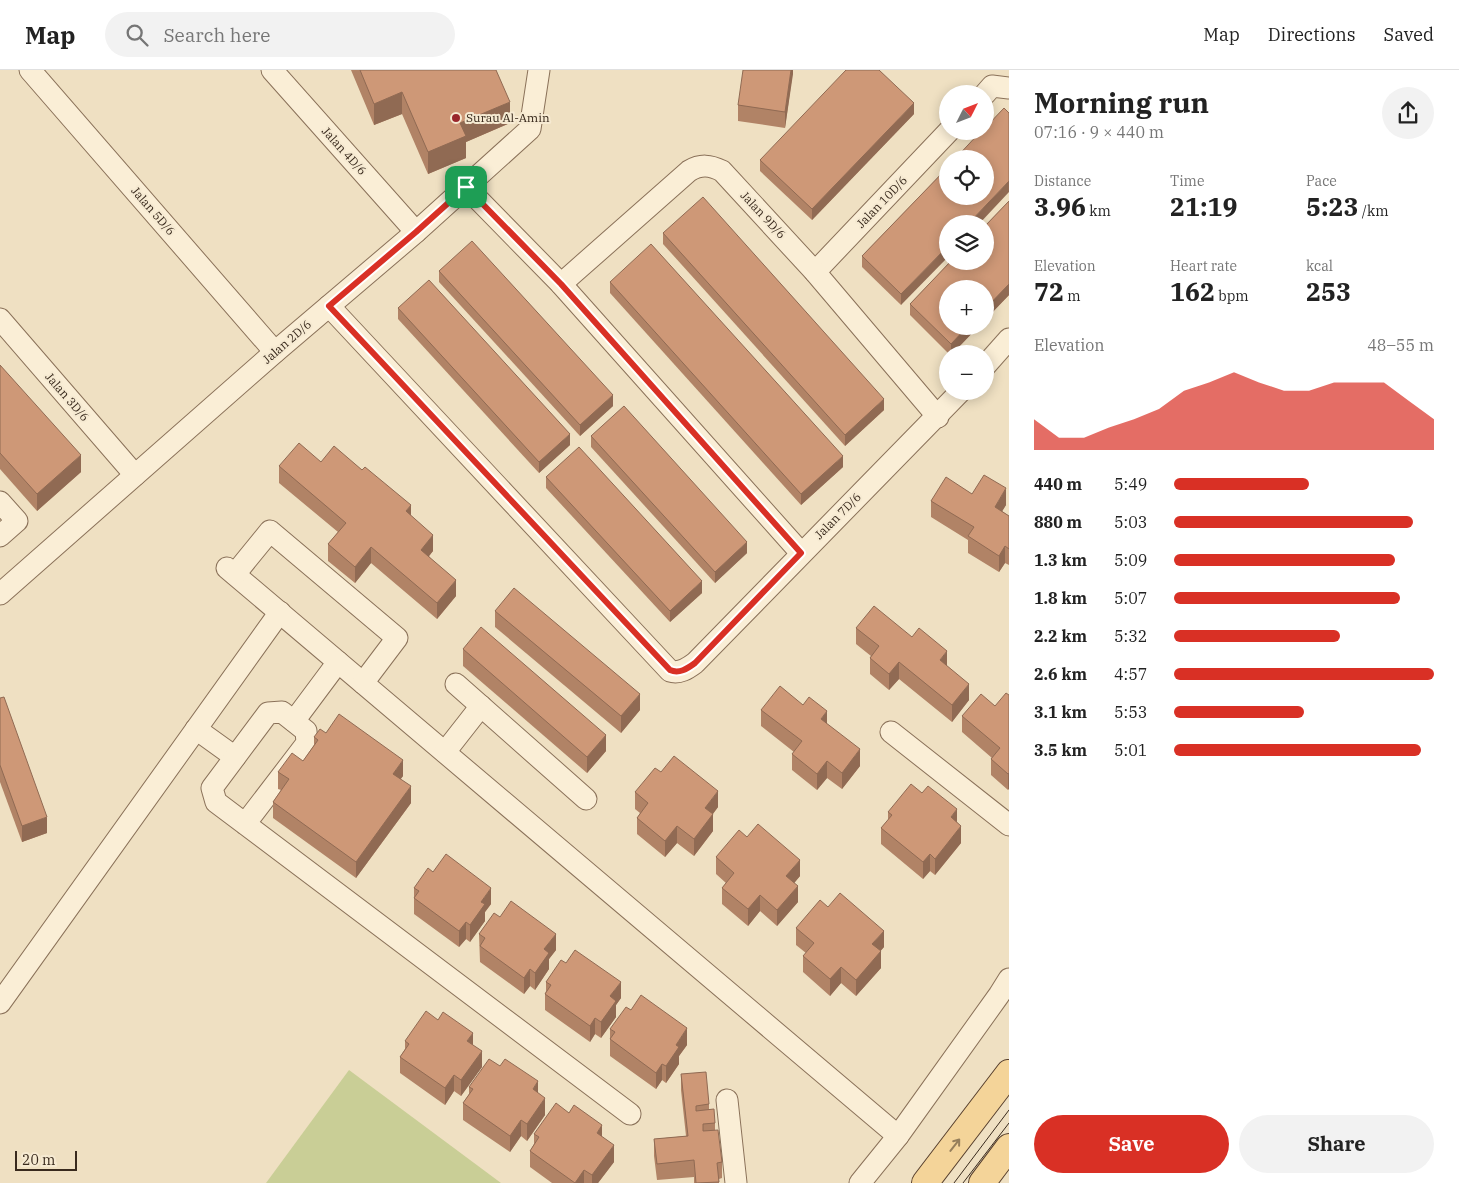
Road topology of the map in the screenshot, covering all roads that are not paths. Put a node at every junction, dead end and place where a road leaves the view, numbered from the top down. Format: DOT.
graph roads {
  1 [pos="30,70"];
  2 [pos="272,70"];
  3 [pos="539,70"];
  4 [pos="994,86"];
  5 [pos="1009,88"];
  6 [pos="940,140"];
  7 [pos="466,187"];
  8 [pos="416,232"];
  9 [pos="815,272"];
  10 [pos="561,284"];
  11 [pos="329,306"];
  12 [pos="0,319"];
  13 [pos="1009,339"];
  14 [pos="275,352"];
  15 [pos="994,356"];
  16 [pos="953,400"];
  17 [pos="938,417"];
  18 [pos="135,475"];
  19 [pos="0,502"];
  20 [pos="0,536"];
  21 [pos="801,553"];
  22 [pos="0,594"];
  23 [pos="280,612"];
  24 [pos="338,662"];
  25 [pos="363,683"];
  26 [pos="456,684"];
  27 [pos="481,706"];
  28 [pos="294,721"];
  29 [pos="196,729"];
  30 [pos="891,732"];
  31 [pos="445,752"];
  32 [pos="235,757"];
  33 [pos="586,799"];
  34 [pos="245,824"];
  35 [pos="1009,825"];
  36 [pos="1009,979"];
  37 [pos="0,1003"];
  38 [pos="1009,1073"];
  39 [pos="727,1100"];
  40 [pos="630,1114"];
  41 [pos="898,1136"];
  42 [pos="1009,1148"];
  43 [pos="736,1183"];
  44 [pos="860,1183"];
  45 [pos="925,1183"];
  46 [pos="982,1183"];
  1 -- 14 [label="street, Jalan 5D/6"];
  2 -- 8 [label="street, Jalan 4D/6"];
  3 -- 7 [label="street, Jalan 2D/6"];
  4 -- 5 [label="street"];
  6 -- 9 [label="street, Jalan 10D/6"];
  7 -- 8 [label="street, Jalan 2D/6"];
  7 -- 10 [label="street"];
  8 -- 11 [label="street, Jalan 2D/6"];
  9 -- 10 [label="street, Jalan 9D/6"];
  9 -- 17 [label="street, Jalan 9D/6"];
  10 -- 21 [label="street"];
  11 -- 14 [label="street, Jalan 2D/6"];
  11 -- 21 [label="street, Jalan 7D/6"];
  12 -- 18 [label="street, Jalan 3D/6"];
  13 -- 15 [label="street"];
  14 -- 18 [label="street, Jalan 2D/6"];
  16 -- 17 [label="street, Jalan 7D/6"];
  17 -- 21 [label="street, Jalan 7D/6"];
  18 -- 22 [label="street, Jalan 2D/6"];
  19 -- 20 [label="street"];
  23 -- 24 [label="street"];
  23 -- 25 [label="street"];
  23 -- 29 [label="street"];
  24 -- 25 [label="street"];
  24 -- 28 [label="street"];
  25 -- 31 [label="street"];
  26 -- 27 [label="street"];
  27 -- 31 [label="street"];
  27 -- 33 [label="street"];
  28 -- 32 [label="street"];
  28 -- 34 [label="street"];
  29 -- 32 [label="street"];
  29 -- 37 [label="street"];
  30 -- 35 [label="street"];
  31 -- 41 [label="street"];
  32 -- 34 [label="street"];
  34 -- 40 [label="street"];
  36 -- 41 [label="street"];
  45 -- 38 [label="main road, one-way"];
  39 -- 43 [label="street"];
  41 -- 44 [label="street"];
  42 -- 46 [label="main road"];
}
